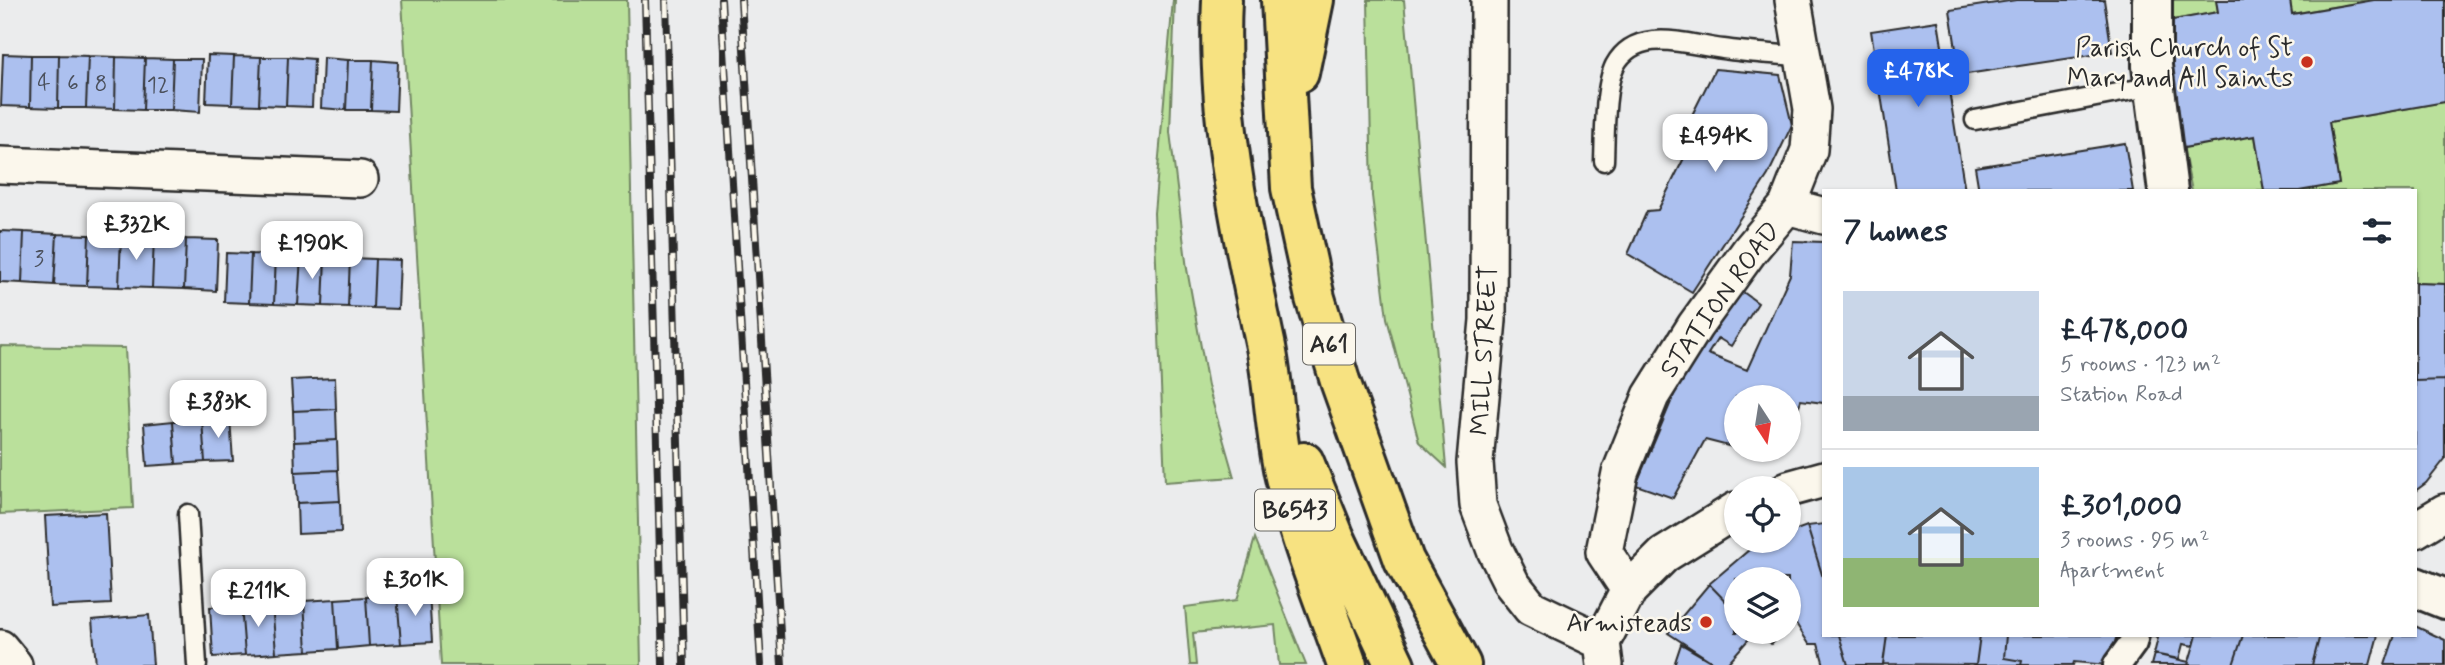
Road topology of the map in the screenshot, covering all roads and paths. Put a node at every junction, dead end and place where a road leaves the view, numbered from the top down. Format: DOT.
graph roads {
  1 [pos="1222,0"];
  2 [pos="1281,0"];
  3 [pos="1314,0"];
  4 [pos="1489,0"];
  5 [pos="1793,0"];
  6 [pos="2152,0"];
  7 [pos="1804,57"];
  8 [pos="2154,86"];
  9 [pos="1975,120"];
  10 [pos="1288,123"];
  11 [pos="1604,161"];
  12 [pos="0,166"];
  13 [pos="360,179"];
  14 [pos="2168,189"];
  15 [pos="1787,206"];
  16 [pos="1822,215"];
  17 [pos="1267,350"];
  18 [pos="1822,480"];
  19 [pos="1801,485"];
  20 [pos="2445,512"];
  21 [pos="188,514"];
  22 [pos="1724,518"];
  23 [pos="2417,529"];
  24 [pos="2417,588"];
  25 [pos="1629,590"];
  26 [pos="2445,598"];
  27 [pos="2134,637"];
  28 [pos="0,648"];
  29 [pos="1603,653"];
  30 [pos="14,665"];
  31 [pos="197,665"];
  32 [pos="1347,665"];
  33 [pos="1395,665"];
  34 [pos="1461,665"];
  35 [pos="2117,665"];
  1 -- 17 [label="highway, A61"];
  2 -- 10 [label="highway, A61"];
  3 -- 10 [label="highway"];
  4 -- 29 [label="street, MILL STREET"];
  5 -- 7 [label="street, STATION ROAD"];
  6 -- 8 [label="main road"];
  7 -- 11 [label="lane"];
  7 -- 15 [label="street, STATION ROAD"];
  8 -- 9 [label="lane"];
  8 -- 14 [label="main road"];
  10 -- 34 [label="highway, A61"];
  12 -- 13 [label="street"];
  15 -- 16 [label="street"];
  15 -- 25 [label="street, STATION ROAD"];
  17 -- 32 [label="highway, B6543"];
  17 -- 33 [label="highway, A61"];
  18 -- 19 [label="street"];
  20 -- 23 [label="street"];
  21 -- 31 [label="lane"];
  22 -- 25 [label="street"];
  24 -- 26 [label="main road"];
  25 -- 29 [label="street"];
  27 -- 35 [label="street"];
  28 -- 30 [label="street"];
}
